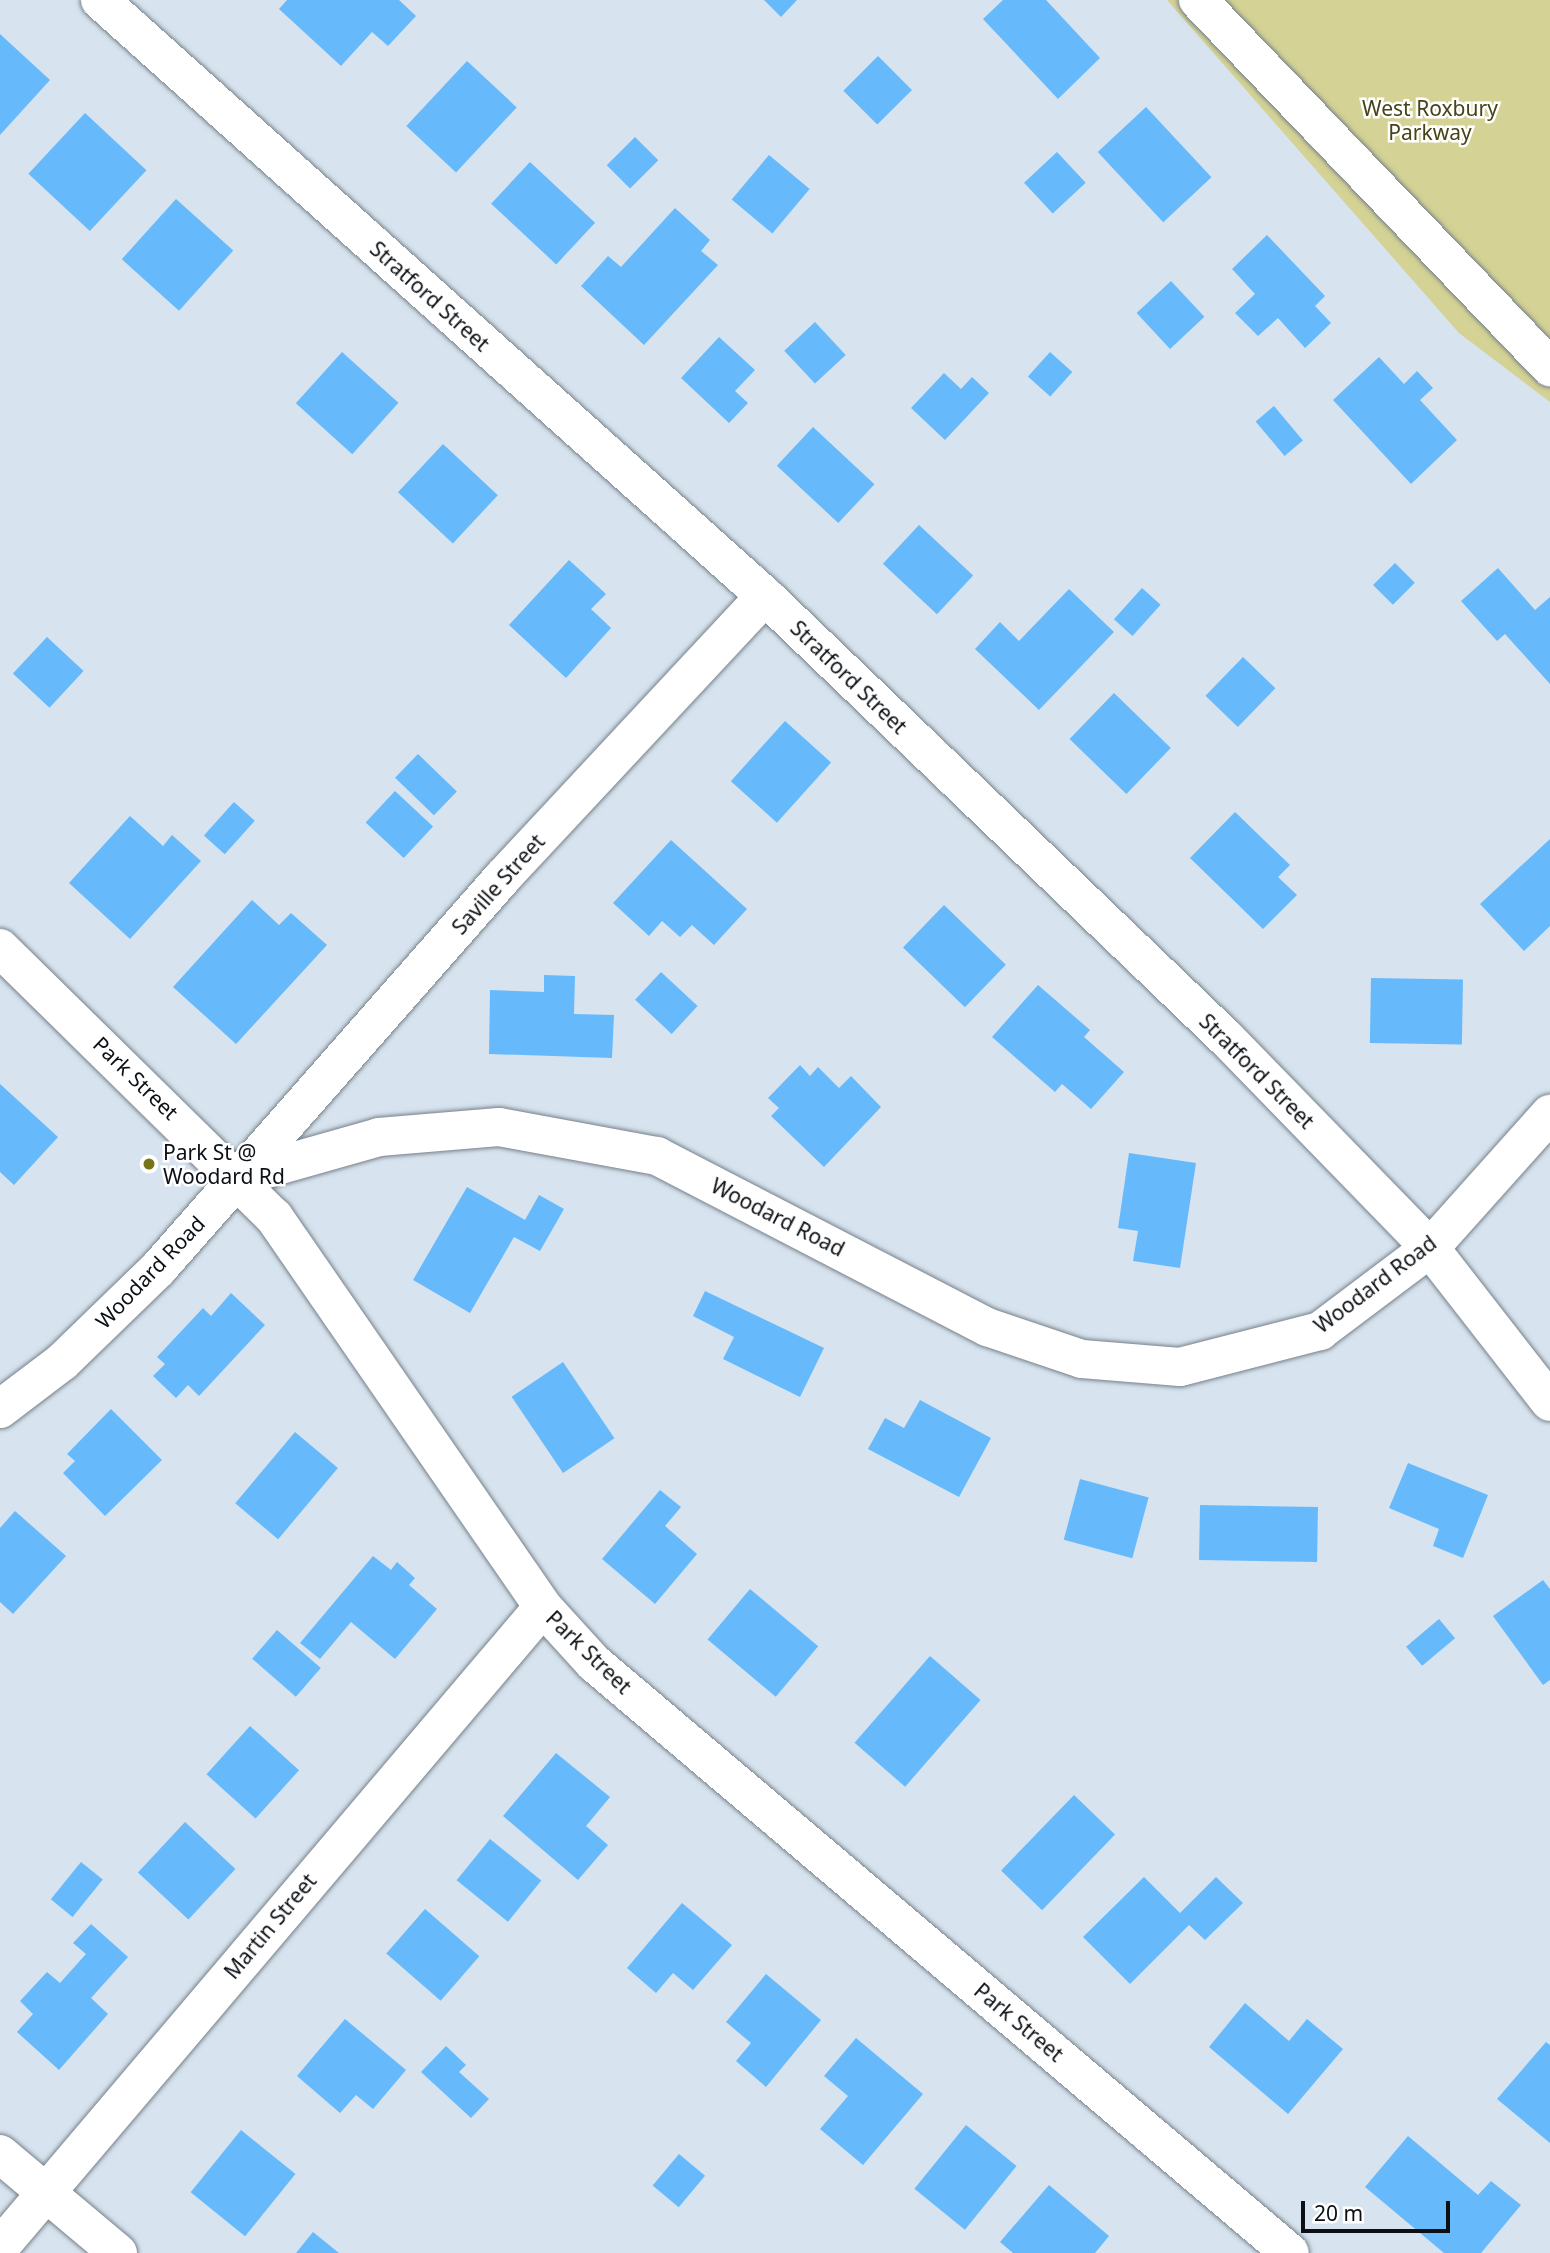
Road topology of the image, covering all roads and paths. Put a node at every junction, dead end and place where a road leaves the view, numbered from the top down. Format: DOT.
graph roads {
  1 [pos="100,0"];
  2 [pos="1198,0"];
  3 [pos="1550,367"];
  4 [pos="765,596"];
  5 [pos="0,948"];
  6 [pos="1550,1114"];
  7 [pos="238,1177"];
  8 [pos="1430,1248"];
  9 [pos="1550,1402"];
  10 [pos="0,1409"];
  11 [pos="543,1608"];
  12 [pos="0,2154"];
  13 [pos="48,2192"];
  14 [pos="0,2247"];
  15 [pos="118,2253"];
  16 [pos="1290,2253"];
  1 -- 4 [label="street, Stratford Street"];
  2 -- 3 [label="street"];
  4 -- 7 [label="street, Saville Street"];
  4 -- 8 [label="street, Stratford Street"];
  5 -- 7 [label="street, Park Street"];
  6 -- 8 [label="street, Woodard Road"];
  7 -- 8 [label="street, Woodard Road"];
  7 -- 10 [label="street, Woodard Road"];
  7 -- 11 [label="street, Park Street"];
  8 -- 9 [label="street, Stratford Street"];
  11 -- 13 [label="street, Martin Street"];
  11 -- 16 [label="street, Park Street"];
  12 -- 13 [label="street"];
  13 -- 14 [label="street, Martin Street"];
  13 -- 15 [label="street"];
}
